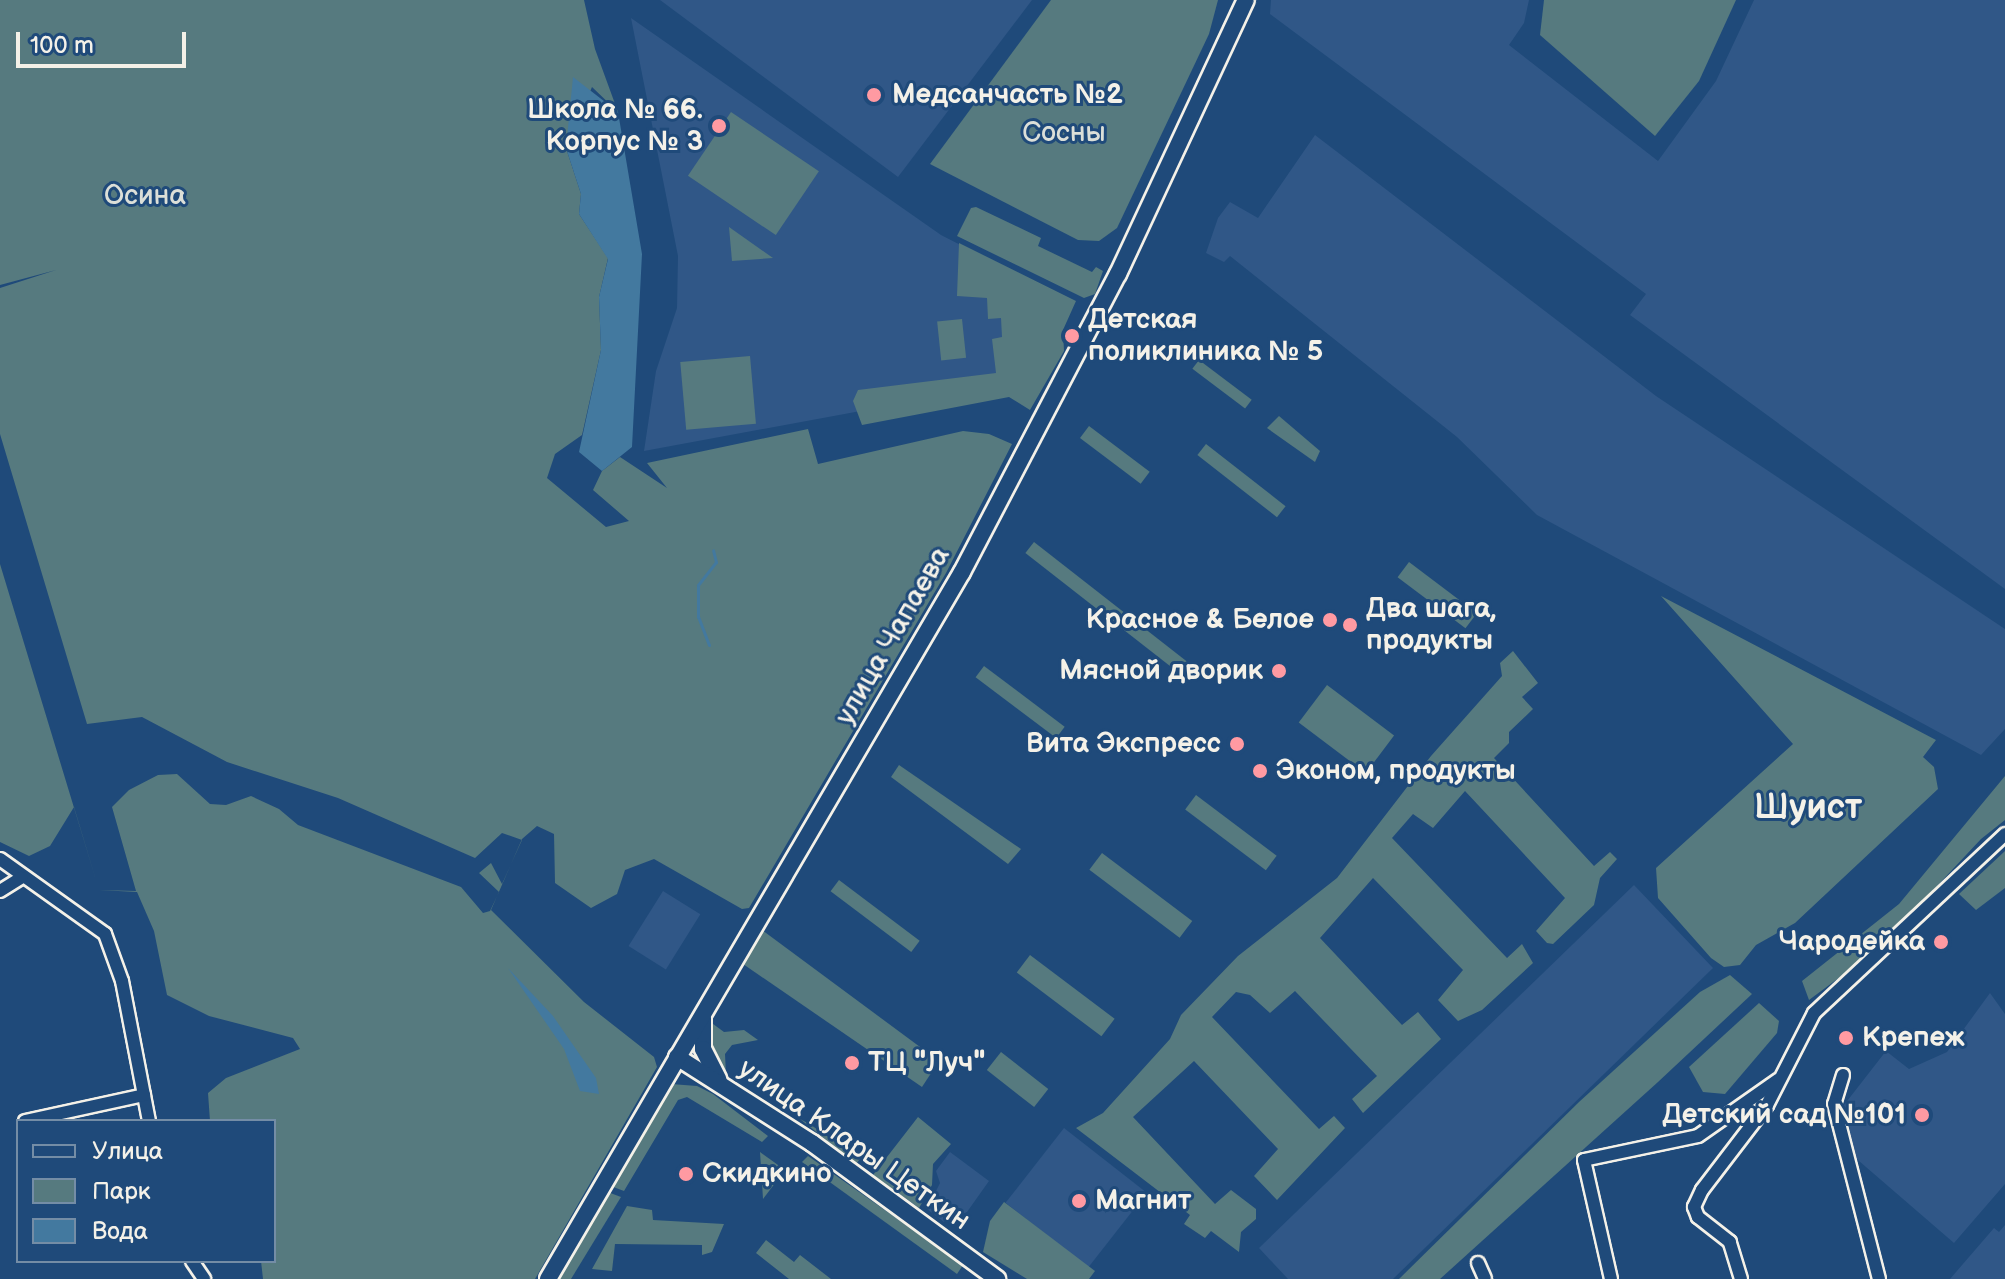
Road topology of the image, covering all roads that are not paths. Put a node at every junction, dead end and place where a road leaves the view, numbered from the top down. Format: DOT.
graph roads {
  1 [pos="1246,0"];
  2 [pos="2005,834"];
  3 [pos="0,859"];
  4 [pos="21,878"];
  5 [pos="0,891"];
  6 [pos="705,1010"];
  7 [pos="677,1057"];
  8 [pos="1843,1075"];
  9 [pos="1778,1080"];
  10 [pos="719,1081"];
  11 [pos="144,1095"];
  12 [pos="33,1119"];
  13 [pos="149,1119"];
  14 [pos="1478,1263"];
  15 [pos="548,1279"];
  16 [pos="997,1279"];
  17 [pos="1485,1279"];
  18 [pos="1611,1279"];
  19 [pos="1741,1279"];
  20 [pos="1879,1279"];
  1 -- 6 [label="street, улица Чапаева"];
  2 -- 9 [label="street"];
  3 -- 4 [label="street"];
  4 -- 5 [label="street"];
  4 -- 11 [label="street"];
  6 -- 7 [label="street, улица Чапаева"];
  6 -- 10 [label="street"];
  7 -- 10 [label="street, улица Клары Цеткин"];
  7 -- 15 [label="street, улица Чапаева"];
  8 -- 20 [label="street"];
  9 -- 18 [label="street"];
  9 -- 19 [label="street"];
  10 -- 16 [label="street, улица Клары Цеткин"];
  11 -- 12 [label="street"];
  11 -- 13 [label="street"];
  14 -- 17 [label="street"];
}
